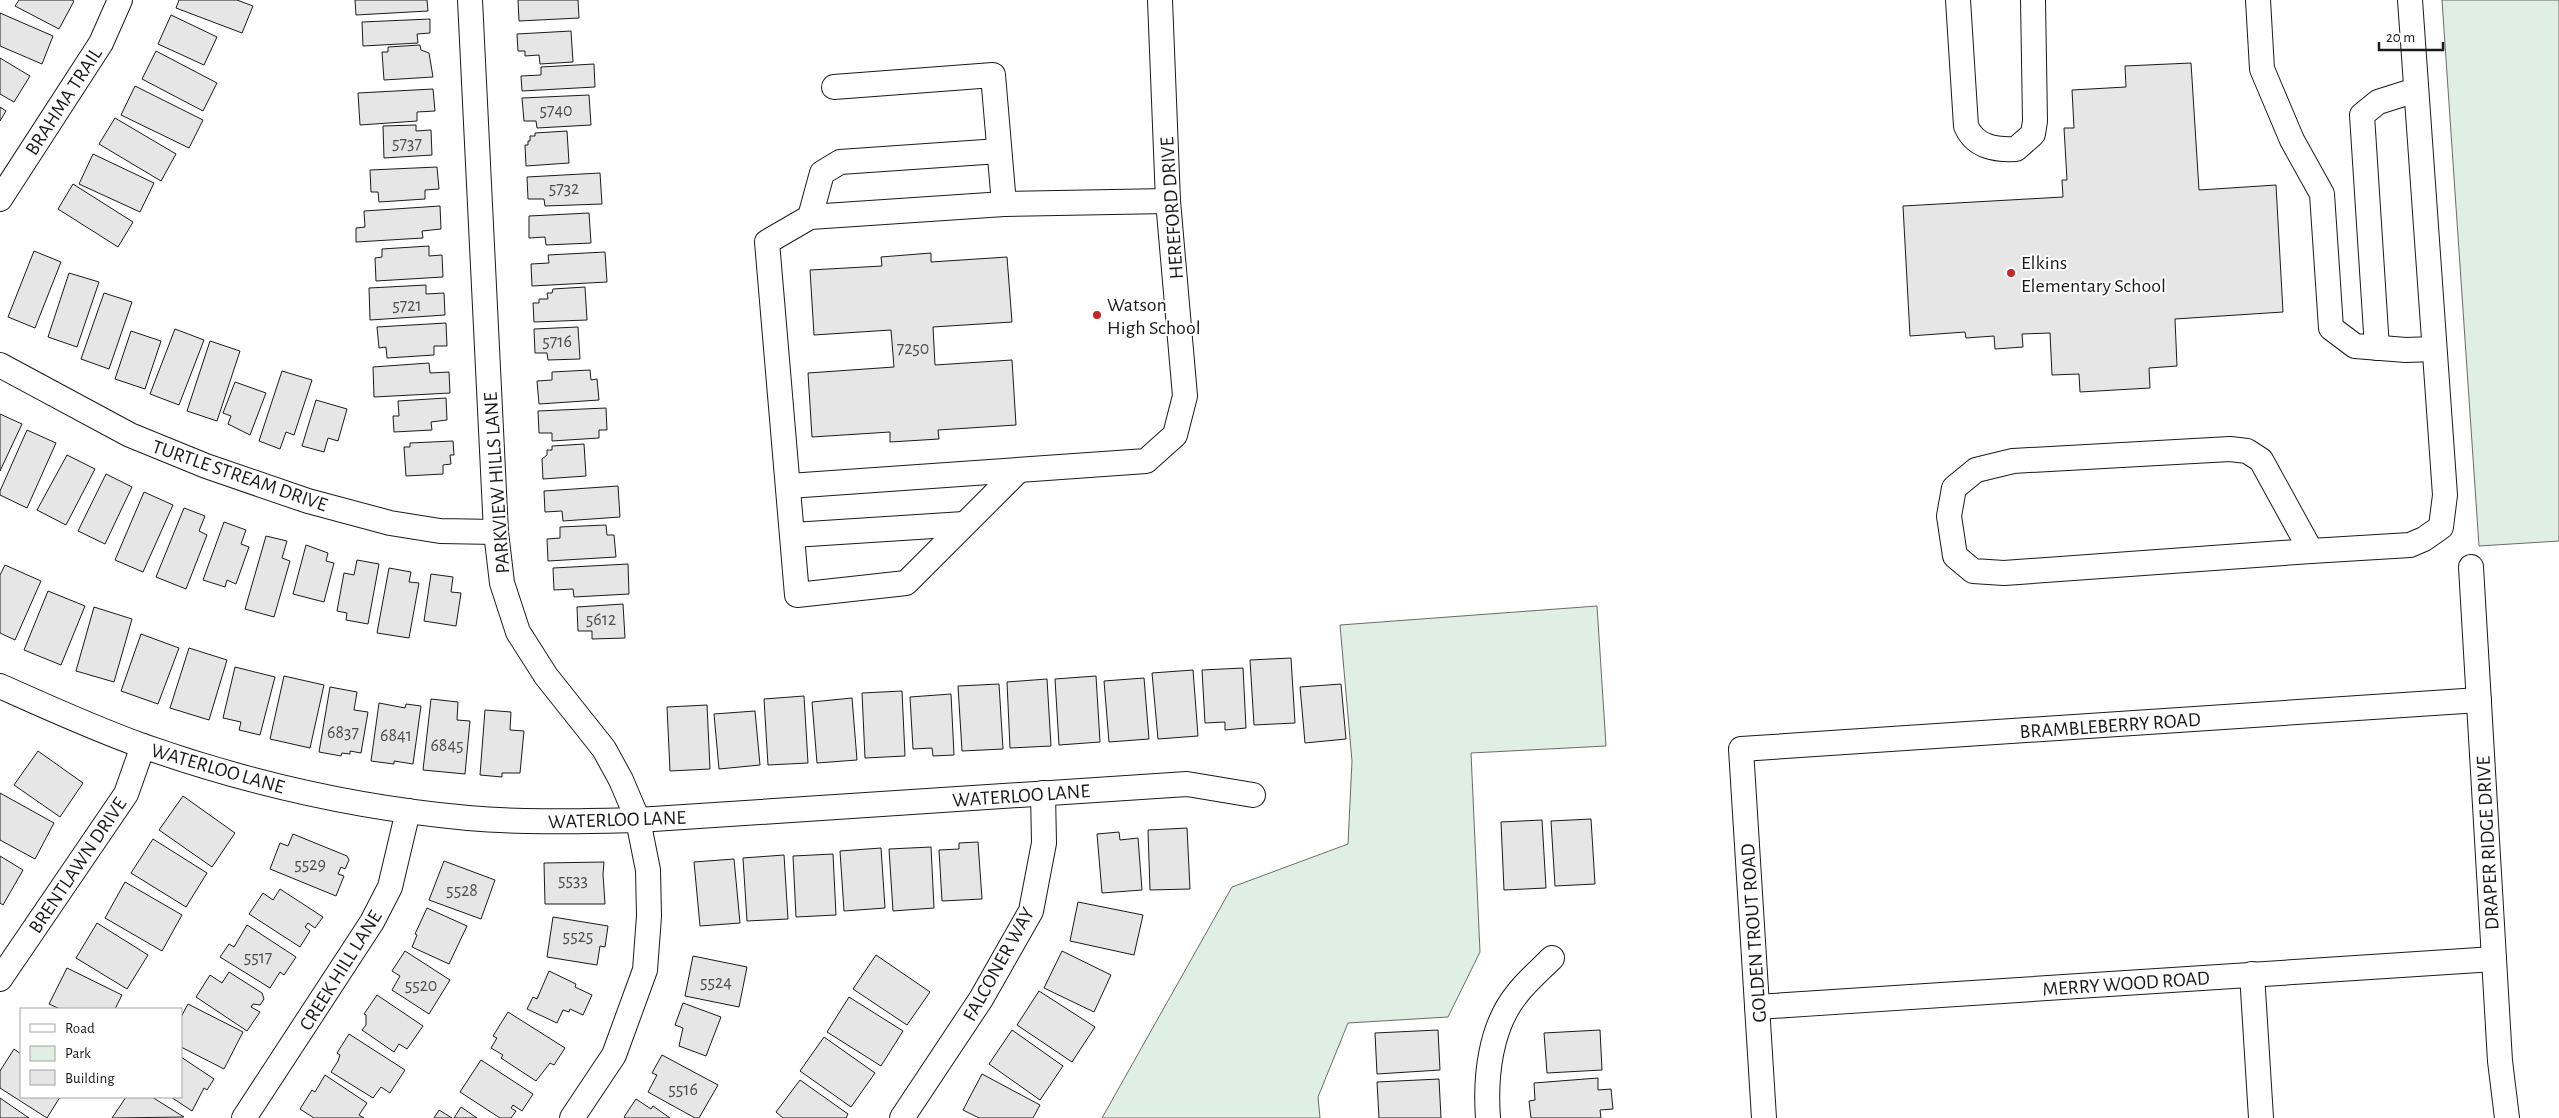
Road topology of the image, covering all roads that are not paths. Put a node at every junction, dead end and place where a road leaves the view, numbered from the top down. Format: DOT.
graph roads {
  1 [pos="120,0"];
  2 [pos="470,0"];
  3 [pos="1160,0"];
  4 [pos="1958,0"];
  5 [pos="2033,0"];
  6 [pos="2258,0"];
  7 [pos="2410,0"];
  8 [pos="834,87"];
  9 [pos="2416,90"];
  10 [pos="999,151"];
  11 [pos="1,195"];
  12 [pos="1168,201"];
  13 [pos="1004,204"];
  14 [pos="810,217"];
  15 [pos="2377,348"];
  16 [pos="2434,349"];
  17 [pos="0,365"];
  18 [pos="1019,470"];
  19 [pos="789,486"];
  20 [pos="964,524"];
  21 [pos="496,532"];
  22 [pos="793,535"];
  23 [pos="2311,551"];
  24 [pos="2471,567"];
  25 [pos="0,686"];
  26 [pos="2479,700"];
  27 [pos="143,746"];
  28 [pos="1741,749"];
  29 [pos="1043,793"];
  30 [pos="1253,795"];
  31 [pos="408,811"];
  32 [pos="638,820"];
  33 [pos="1552,958"];
  34 [pos="2494,959"];
  35 [pos="2252,974"];
  36 [pos="0,979"];
  37 [pos="1757,1007"];
  38 [pos="244,1118"];
  39 [pos="572,1118"];
  40 [pos="902,1118"];
  41 [pos="1488,1118"];
  42 [pos="1764,1118"];
  43 [pos="2261,1118"];
  44 [pos="2507,1118"];
  1 -- 11 [label="street, BRAHMA TRAIL"];
  2 -- 21 [label="street, PARKVIEW HILLS LANE"];
  3 -- 12 [label="street, HEREFORD DRIVE"];
  4 -- 5 [label="street"];
  6 -- 15 [label="street"];
  7 -- 9 [label="street"];
  8 -- 10 [label="street"];
  9 -- 15 [label="street"];
  9 -- 16 [label="street"];
  10 -- 13 [label="street"];
  10 -- 14 [label="street"];
  12 -- 13 [label="street"];
  12 -- 18 [label="street, HEREFORD DRIVE"];
  13 -- 14 [label="street"];
  14 -- 19 [label="street"];
  15 -- 16 [label="street"];
  16 -- 23 [label="street"];
  17 -- 21 [label="street, TURTLE STREAM DRIVE"];
  18 -- 19 [label="street"];
  18 -- 20 [label="street"];
  19 -- 22 [label="street"];
  20 -- 22 [label="street"];
  20 -- 22 [label="street"];
  21 -- 32 [label="street, PARKVIEW HILLS LANE"];
  23 -- 23 [label="street"];
  24 -- 26 [label="street, DRAPER RIDGE DRIVE"];
  25 -- 27 [label="street, WATERLOO LANE"];
  26 -- 28 [label="street, BRAMBLEBERRY ROAD"];
  26 -- 34 [label="street, DRAPER RIDGE DRIVE"];
  27 -- 31 [label="street, WATERLOO LANE"];
  27 -- 36 [label="street, BRENTLAWN DRIVE"];
  28 -- 37 [label="street, GOLDEN TROUT ROAD"];
  29 -- 30 [label="street, WATERLOO LANE"];
  29 -- 32 [label="street, WATERLOO LANE"];
  29 -- 40 [label="street, FALCONER WAY"];
  31 -- 32 [label="street, WATERLOO LANE"];
  31 -- 38 [label="street, CREEK HILL LANE"];
  32 -- 39 [label="street, PARKVIEW HILLS LANE"];
  33 -- 41 [label="street"];
  34 -- 35 [label="street, MERRY WOOD ROAD"];
  34 -- 44 [label="street, DRAPER RIDGE DRIVE"];
  35 -- 37 [label="street, MERRY WOOD ROAD"];
  35 -- 43 [label="street"];
  37 -- 42 [label="street, GOLDEN TROUT ROAD"];
}
